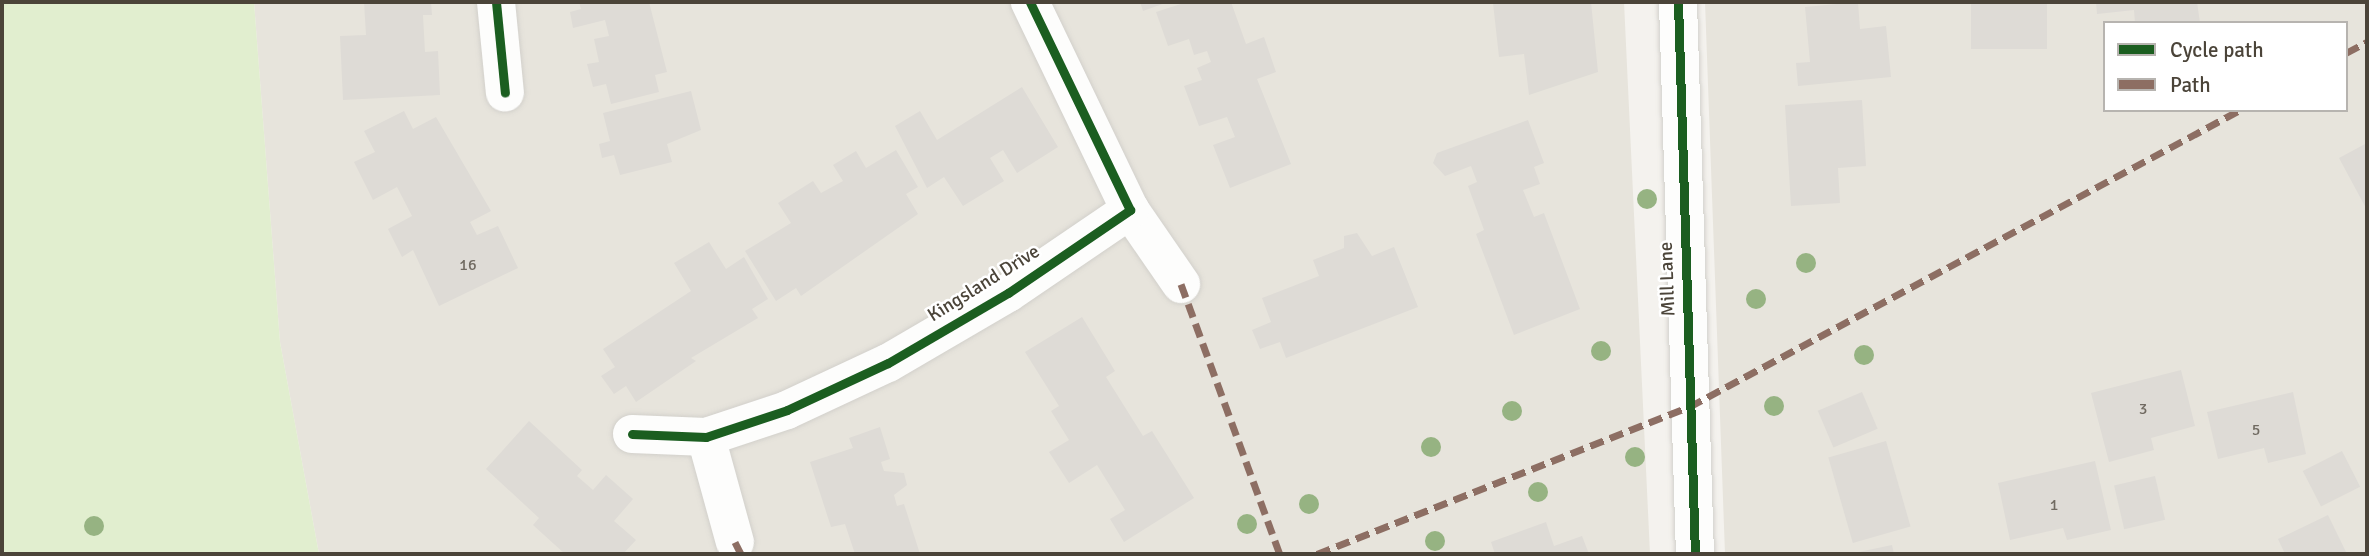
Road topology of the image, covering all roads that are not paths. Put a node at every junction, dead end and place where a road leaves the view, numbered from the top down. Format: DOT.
graph roads {
  1 [pos="496,2"];
  2 [pos="1030,2"];
  3 [pos="1678,2"];
  4 [pos="505,93"];
  5 [pos="1130,210"];
  6 [pos="1181,284"];
  7 [pos="632,434"];
  8 [pos="706,437"];
  9 [pos="735,542"];
  10 [pos="1695,554"];
  1 -- 4 [label="street"];
  2 -- 5 [label="street"];
  3 -- 10 [label="street, Mill Lane"];
  5 -- 6 [label="street"];
  5 -- 8 [label="street, Kingsland Drive"];
  7 -- 8 [label="street, Kingsland Drive"];
  8 -- 9 [label="street"];
}
